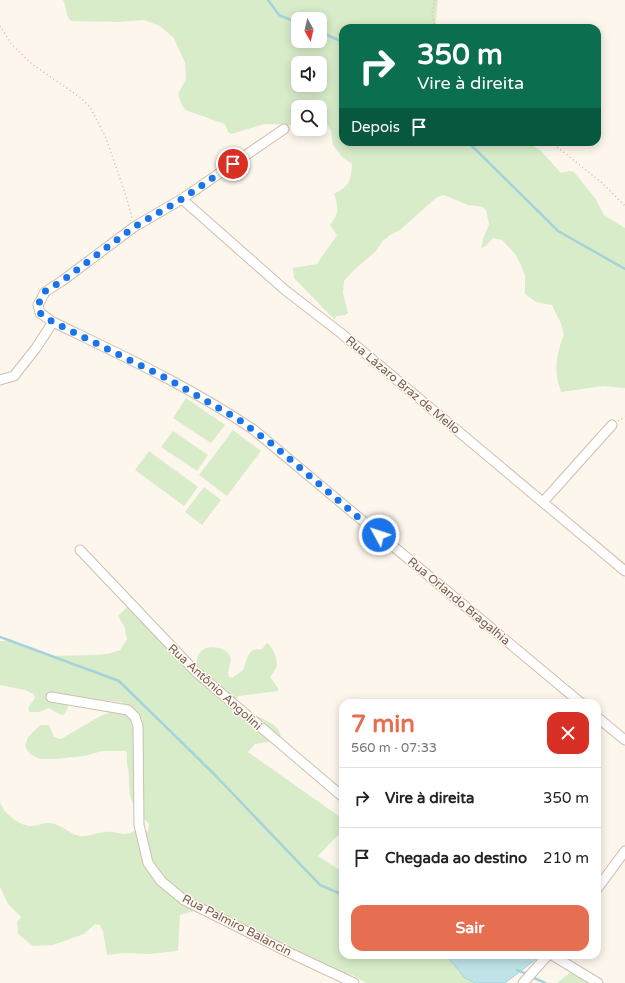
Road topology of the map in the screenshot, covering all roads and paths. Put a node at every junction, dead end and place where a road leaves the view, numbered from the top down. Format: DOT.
graph roads {
  1 [pos="435,0"];
  2 [pos="434,24"];
  3 [pos="0,26"];
  4 [pos="284,129"];
  5 [pos="557,146"];
  6 [pos="182,199"];
  7 [pos="625,206"];
  8 [pos="134,227"];
  9 [pos="53,322"];
  10 [pos="0,380"];
  11 [pos="612,425"];
  12 [pos="543,502"];
  13 [pos="80,550"];
  14 [pos="625,571"];
  15 [pos="51,697"];
  16 [pos="576,699"];
  17 [pos="601,720"];
  18 [pos="625,740"];
  19 [pos="339,794"];
  20 [pos="625,851"];
  21 [pos="601,884"];
  22 [pos="544,959"];
  23 [pos="559,959"];
  24 [pos="354,983"];
  25 [pos="523,983"];
  26 [pos="598,983"];
  1 -- 2 [label="path"];
  3 -- 8 [label="path"];
  4 -- 6 [label="street"];
  5 -- 7 [label="path"];
  6 -- 8 [label="street"];
  6 -- 12 [label="street, Rua Lázaro Braz de Mello"];
  8 -- 9 [label="street, Rua Orlando Bragalhia"];
  9 -- 10 [label="street"];
  9 -- 16 [label="street, Rua Orlando Bragalhia"];
  11 -- 12 [label="street"];
  12 -- 14 [label="street, Rua Lázaro Braz de Mello"];
  13 -- 19 [label="street, Rua Antônio Angolini"];
  15 -- 24 [label="street, Rua Palmiro Balancin"];
  17 -- 18 [label="street"];
  20 -- 21 [label="street"];
  22 -- 25 [label="street"];
  23 -- 26 [label="street"];
}
